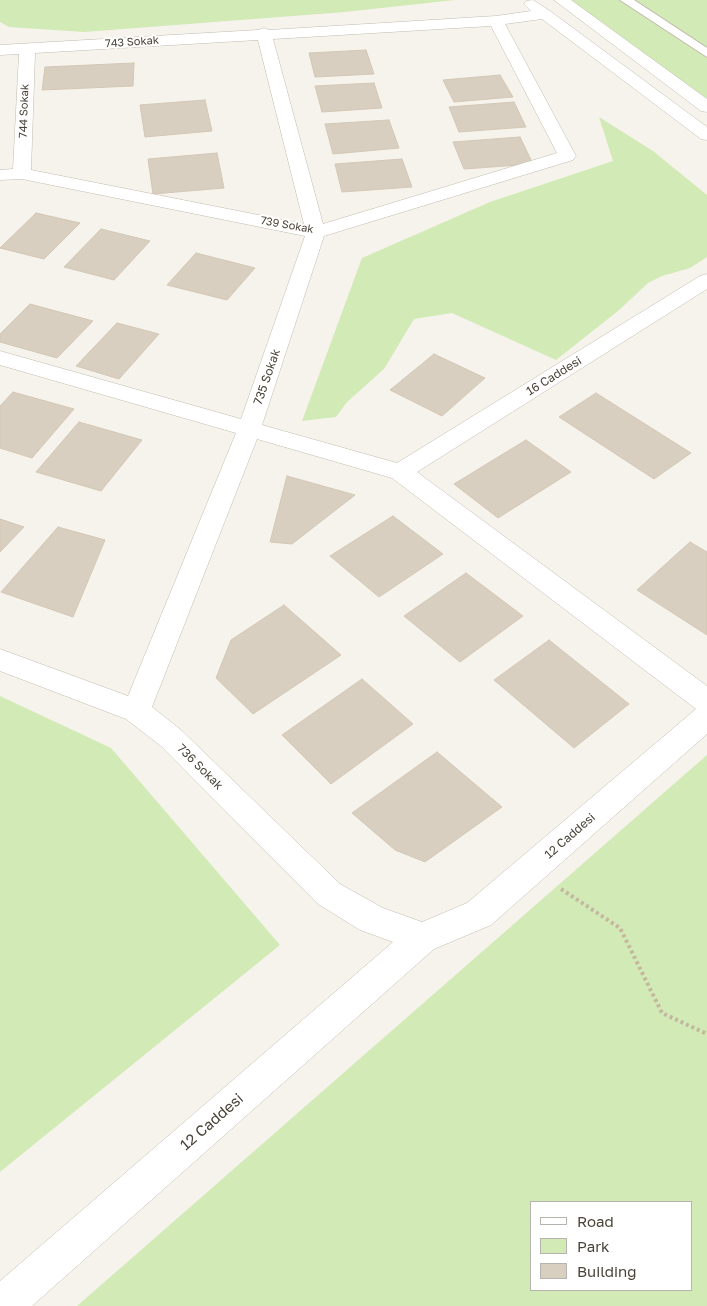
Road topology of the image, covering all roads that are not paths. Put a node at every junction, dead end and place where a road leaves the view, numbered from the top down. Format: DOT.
graph roads {
  1 [pos="526,0"];
  2 [pos="561,0"];
  3 [pos="626,0"];
  4 [pos="545,14"];
  5 [pos="496,21"];
  6 [pos="264,33"];
  7 [pos="27,48"];
  8 [pos="0,50"];
  9 [pos="707,53"];
  10 [pos="707,107"];
  11 [pos="707,135"];
  12 [pos="22,174"];
  13 [pos="0,175"];
  14 [pos="316,232"];
  15 [pos="707,280"];
  16 [pos="0,358"];
  17 [pos="249,428"];
  18 [pos="400,472"];
  19 [pos="0,660"];
  20 [pos="707,702"];
  21 [pos="136,711"];
  22 [pos="707,717"];
  23 [pos="422,938"];
  24 [pos="2,1306"];
  1 -- 4 [label="street"];
  2 -- 10 [label="street"];
  3 -- 9 [label="lane"];
  4 -- 5 [label="street, 743 Sokak"];
  4 -- 11 [label="street"];
  5 -- 6 [label="street, 743 Sokak"];
  5 -- 14 [label="street, 739 Sokak"];
  6 -- 7 [label="street, 743 Sokak"];
  6 -- 14 [label="street"];
  7 -- 8 [label="street, 743 Sokak"];
  7 -- 12 [label="street, 744 Sokak"];
  12 -- 13 [label="street, 739 Sokak"];
  12 -- 14 [label="street, 739 Sokak"];
  14 -- 17 [label="street, 735 Sokak"];
  15 -- 18 [label="street, 16 Caddesi"];
  16 -- 17 [label="street"];
  17 -- 18 [label="street"];
  17 -- 21 [label="street, 735 Sokak"];
  18 -- 20 [label="street"];
  19 -- 21 [label="street, 736 Sokak"];
  21 -- 23 [label="street, 736 Sokak"];
  22 -- 23 [label="street, 12 Caddesi"];
  23 -- 24 [label="street, 12 Caddesi"];
}
